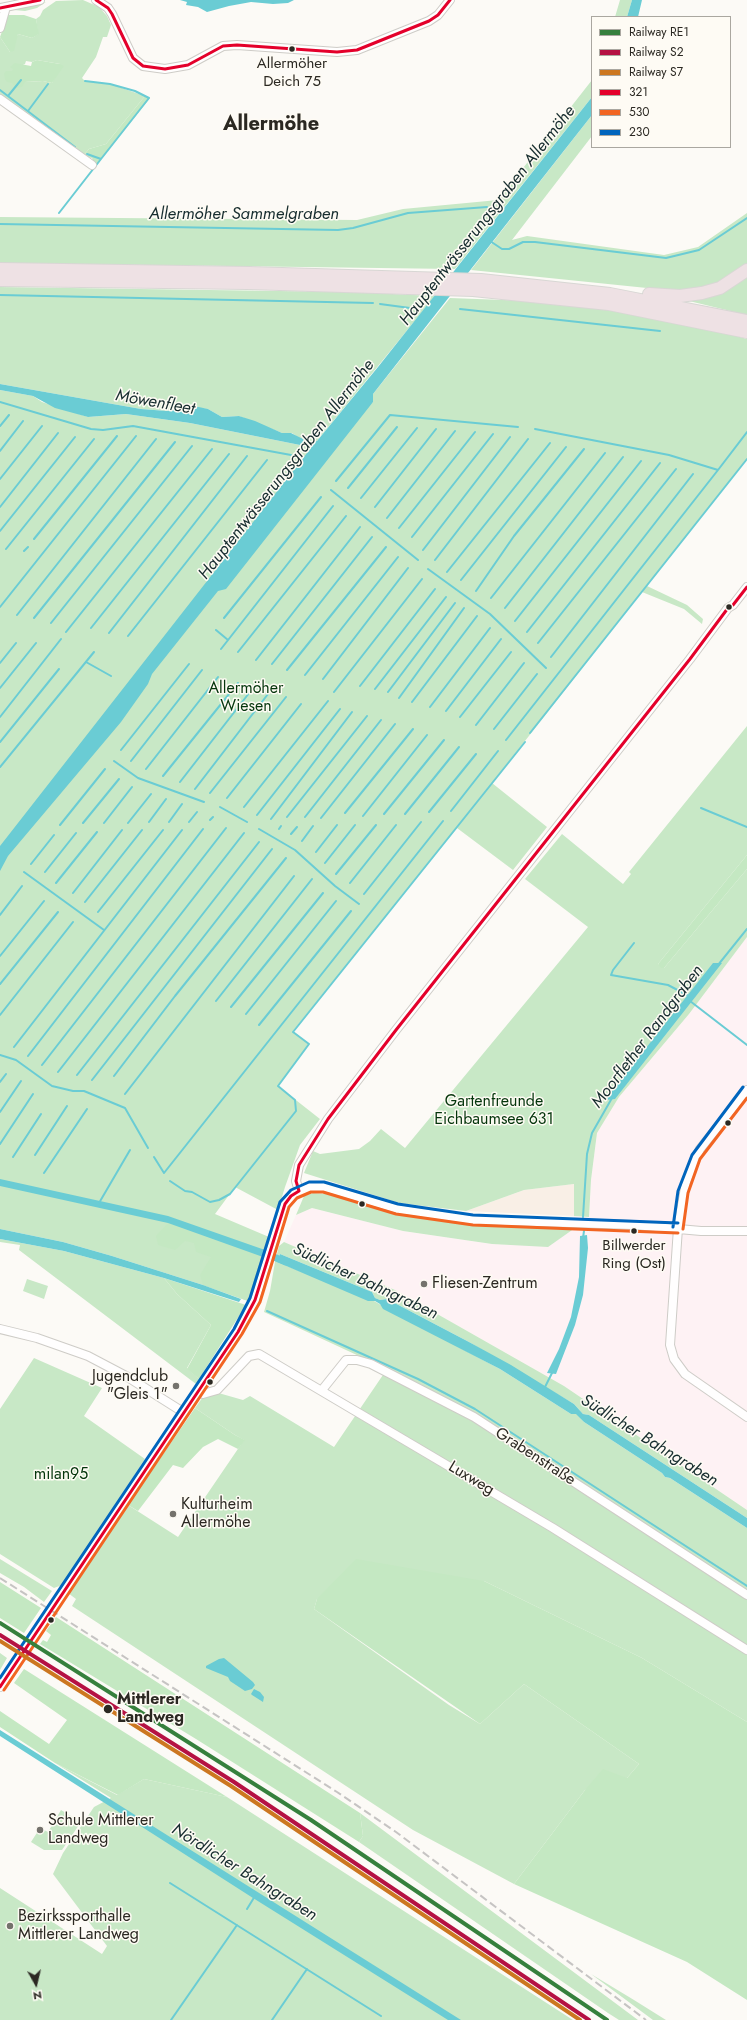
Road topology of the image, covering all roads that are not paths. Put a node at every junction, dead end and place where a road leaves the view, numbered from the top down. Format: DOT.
graph roads {
  1 [pos="40,0"];
  2 [pos="96,0"];
  3 [pos="450,0"];
  4 [pos="7,5"];
  5 [pos="0,28"];
  6 [pos="0,99"];
  7 [pos="92,165"];
  8 [pos="0,269"];
  9 [pos="747,270"];
  10 [pos="0,280"];
  11 [pos="610,294"];
  12 [pos="747,321"];
  13 [pos="747,332"];
  14 [pos="747,587"];
  15 [pos="747,1090"];
  16 [pos="299,1191"];
  17 [pos="678,1228"];
  18 [pos="747,1232"];
  19 [pos="0,1329"];
  20 [pos="198,1390"];
  21 [pos="322,1390"];
  22 [pos="183,1412"];
  23 [pos="747,1417"];
  24 [pos="747,1595"];
  25 [pos="747,1650"];
  26 [pos="0,1686"];
  1 -- 4 [label="street"];
  2 -- 3 [label="street"];
  4 -- 5 [label="street"];
  6 -- 7 [label="street"];
  8 -- 11 [label="highway"];
  9 -- 11 [label="highway"];
  10 -- 13 [label="highway"];
  11 -- 12 [label="highway"];
  14 -- 16 [label="street"];
  15 -- 17 [label="street"];
  16 -- 17 [label="street"];
  16 -- 20 [label="street"];
  17 -- 18 [label="street"];
  17 -- 23 [label="street"];
  19 -- 22 [label="street"];
  20 -- 21 [label="street, Luxweg"];
  20 -- 22 [label="street"];
  21 -- 24 [label="street, Grabenstraße"];
  21 -- 25 [label="street, Luxweg"];
  22 -- 26 [label="street"];
}
